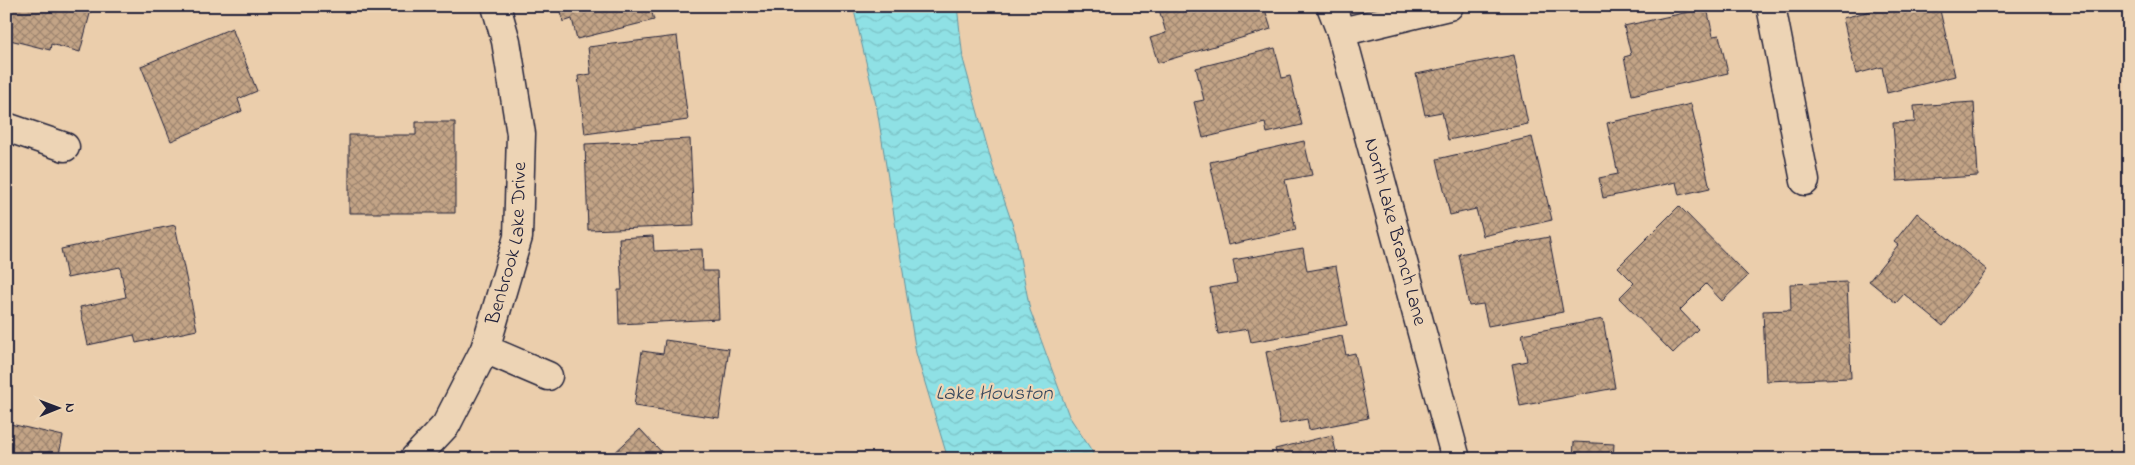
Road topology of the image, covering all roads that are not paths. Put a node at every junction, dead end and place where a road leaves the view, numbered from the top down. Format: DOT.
graph roads {
  1 [pos="496,6"];
  2 [pos="1330,6"];
  3 [pos="1449,6"];
  4 [pos="1772,6"];
  5 [pos="1341,32"];
  6 [pos="6,127"];
  7 [pos="65,147"];
  8 [pos="1805,181"];
  9 [pos="485,349"];
  10 [pos="548,376"];
  11 [pos="414,459"];
  12 [pos="1456,459"];
  1 -- 9 [label="street, Benbrook Lake Drive"];
  2 -- 5 [label="street, North Lake Branch Lane"];
  3 -- 5 [label="street"];
  4 -- 8 [label="street"];
  5 -- 12 [label="street, North Lake Branch Lane"];
  6 -- 7 [label="street"];
  9 -- 10 [label="street"];
  9 -- 11 [label="street, Benbrook Lake Drive"];
}
